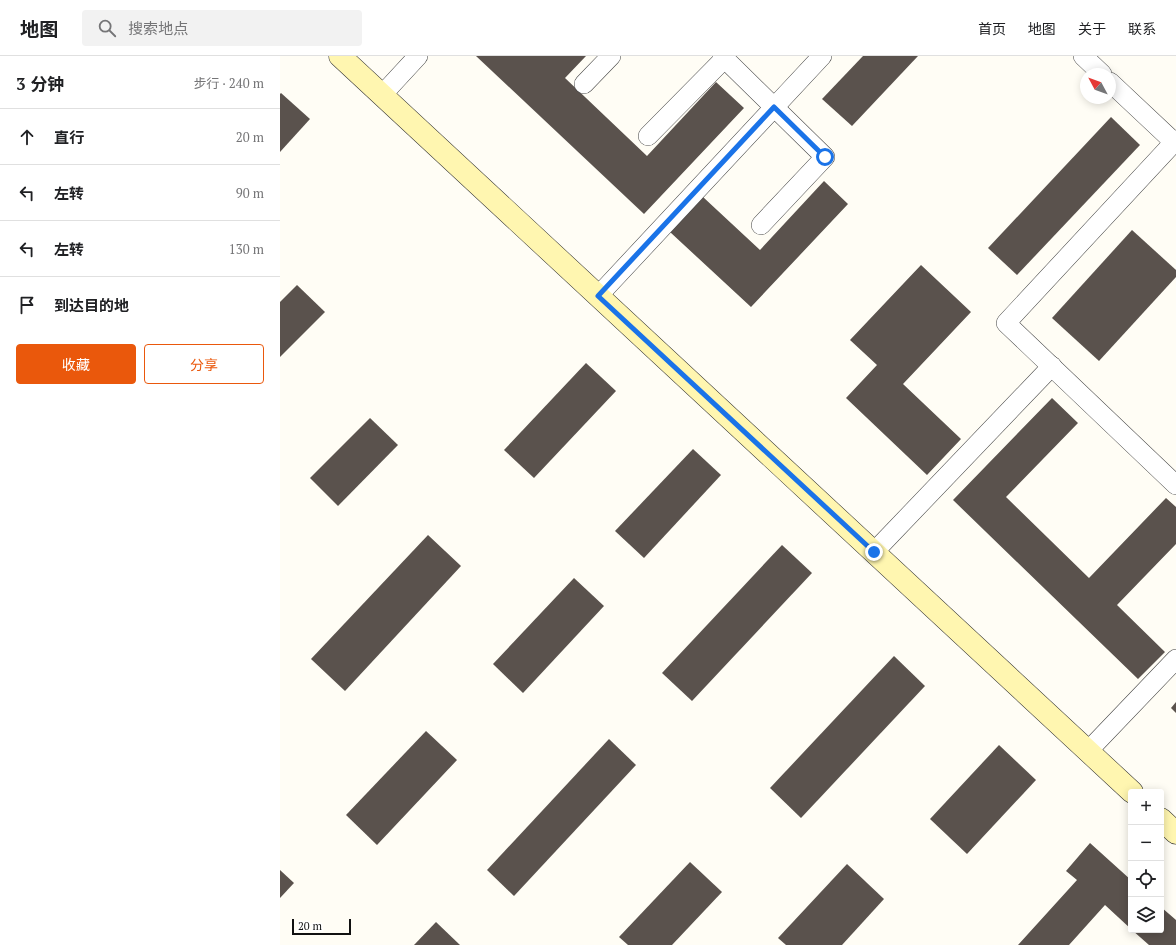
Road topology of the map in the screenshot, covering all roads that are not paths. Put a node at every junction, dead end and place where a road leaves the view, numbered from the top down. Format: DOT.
graph roads {
  1 [pos="340,56"];
  2 [pos="418,56"];
  3 [pos="611,56"];
  4 [pos="822,56"];
  5 [pos="1083,56"];
  6 [pos="724,57"];
  7 [pos="1096,68"];
  8 [pos="584,84"];
  9 [pos="1116,88"];
  10 [pos="382,95"];
  11 [pos="774,107"];
  12 [pos="648,136"];
  13 [pos="1175,142"];
  14 [pos="761,225"];
  15 [pos="598,296"];
  16 [pos="1052,366"];
  17 [pos="1176,485"];
  18 [pos="874,552"];
  19 [pos="1176,659"];
  20 [pos="1088,751"];
  21 [pos="1129,789"];
  22 [pos="1164,822"];
  23 [pos="1176,833"];
  1 -- 10 [label="street"];
  2 -- 10 [label="street"];
  3 -- 8 [label="street"];
  4 -- 11 [label="street"];
  5 -- 7 [label="street"];
  6 -- 11 [label="street"];
  6 -- 12 [label="street"];
  9 -- 13 [label="street"];
  10 -- 15 [label="street"];
  11 -- 14 [label="street"];
  11 -- 15 [label="street"];
  13 -- 16 [label="street"];
  15 -- 18 [label="street"];
  16 -- 17 [label="street"];
  16 -- 18 [label="street"];
  18 -- 20 [label="street"];
  19 -- 20 [label="street"];
  20 -- 21 [label="street"];
  22 -- 23 [label="street"];
}
